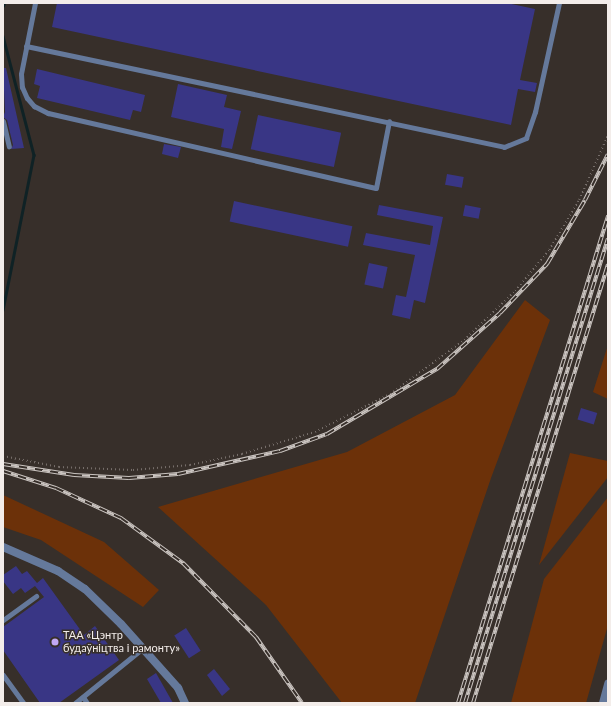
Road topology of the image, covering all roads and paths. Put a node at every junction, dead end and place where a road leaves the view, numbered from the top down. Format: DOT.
graph roads {
  1 [pos="35,3"];
  2 [pos="559,3"];
  3 [pos="26,46"];
  4 [pos="3,121"];
  5 [pos="389,122"];
  6 [pos="608,135"];
  7 [pos="9,146"];
  8 [pos="3,456"];
  9 [pos="3,547"];
  10 [pos="36,596"];
  11 [pos="3,620"];
  12 [pos="143,648"];
  13 [pos="3,675"];
  14 [pos="608,684"];
  15 [pos="83,697"];
  16 [pos="23,703"];
  17 [pos="75,703"];
  18 [pos="88,703"];
  19 [pos="185,703"];
  20 [pos="603,703"];
  1 -- 3 [label="lane"];
  2 -- 5 [label="lane"];
  3 -- 5 [label="lane"];
  3 -- 5 [label="lane"];
  4 -- 7 [label="lane"];
  6 -- 8 [label="path"];
  9 -- 12 [label="street"];
  10 -- 11 [label="lane"];
  12 -- 15 [label="lane"];
  12 -- 19 [label="street"];
  13 -- 16 [label="lane"];
  14 -- 20 [label="street"];
  15 -- 17 [label="lane"];
  15 -- 18 [label="lane"];
}
